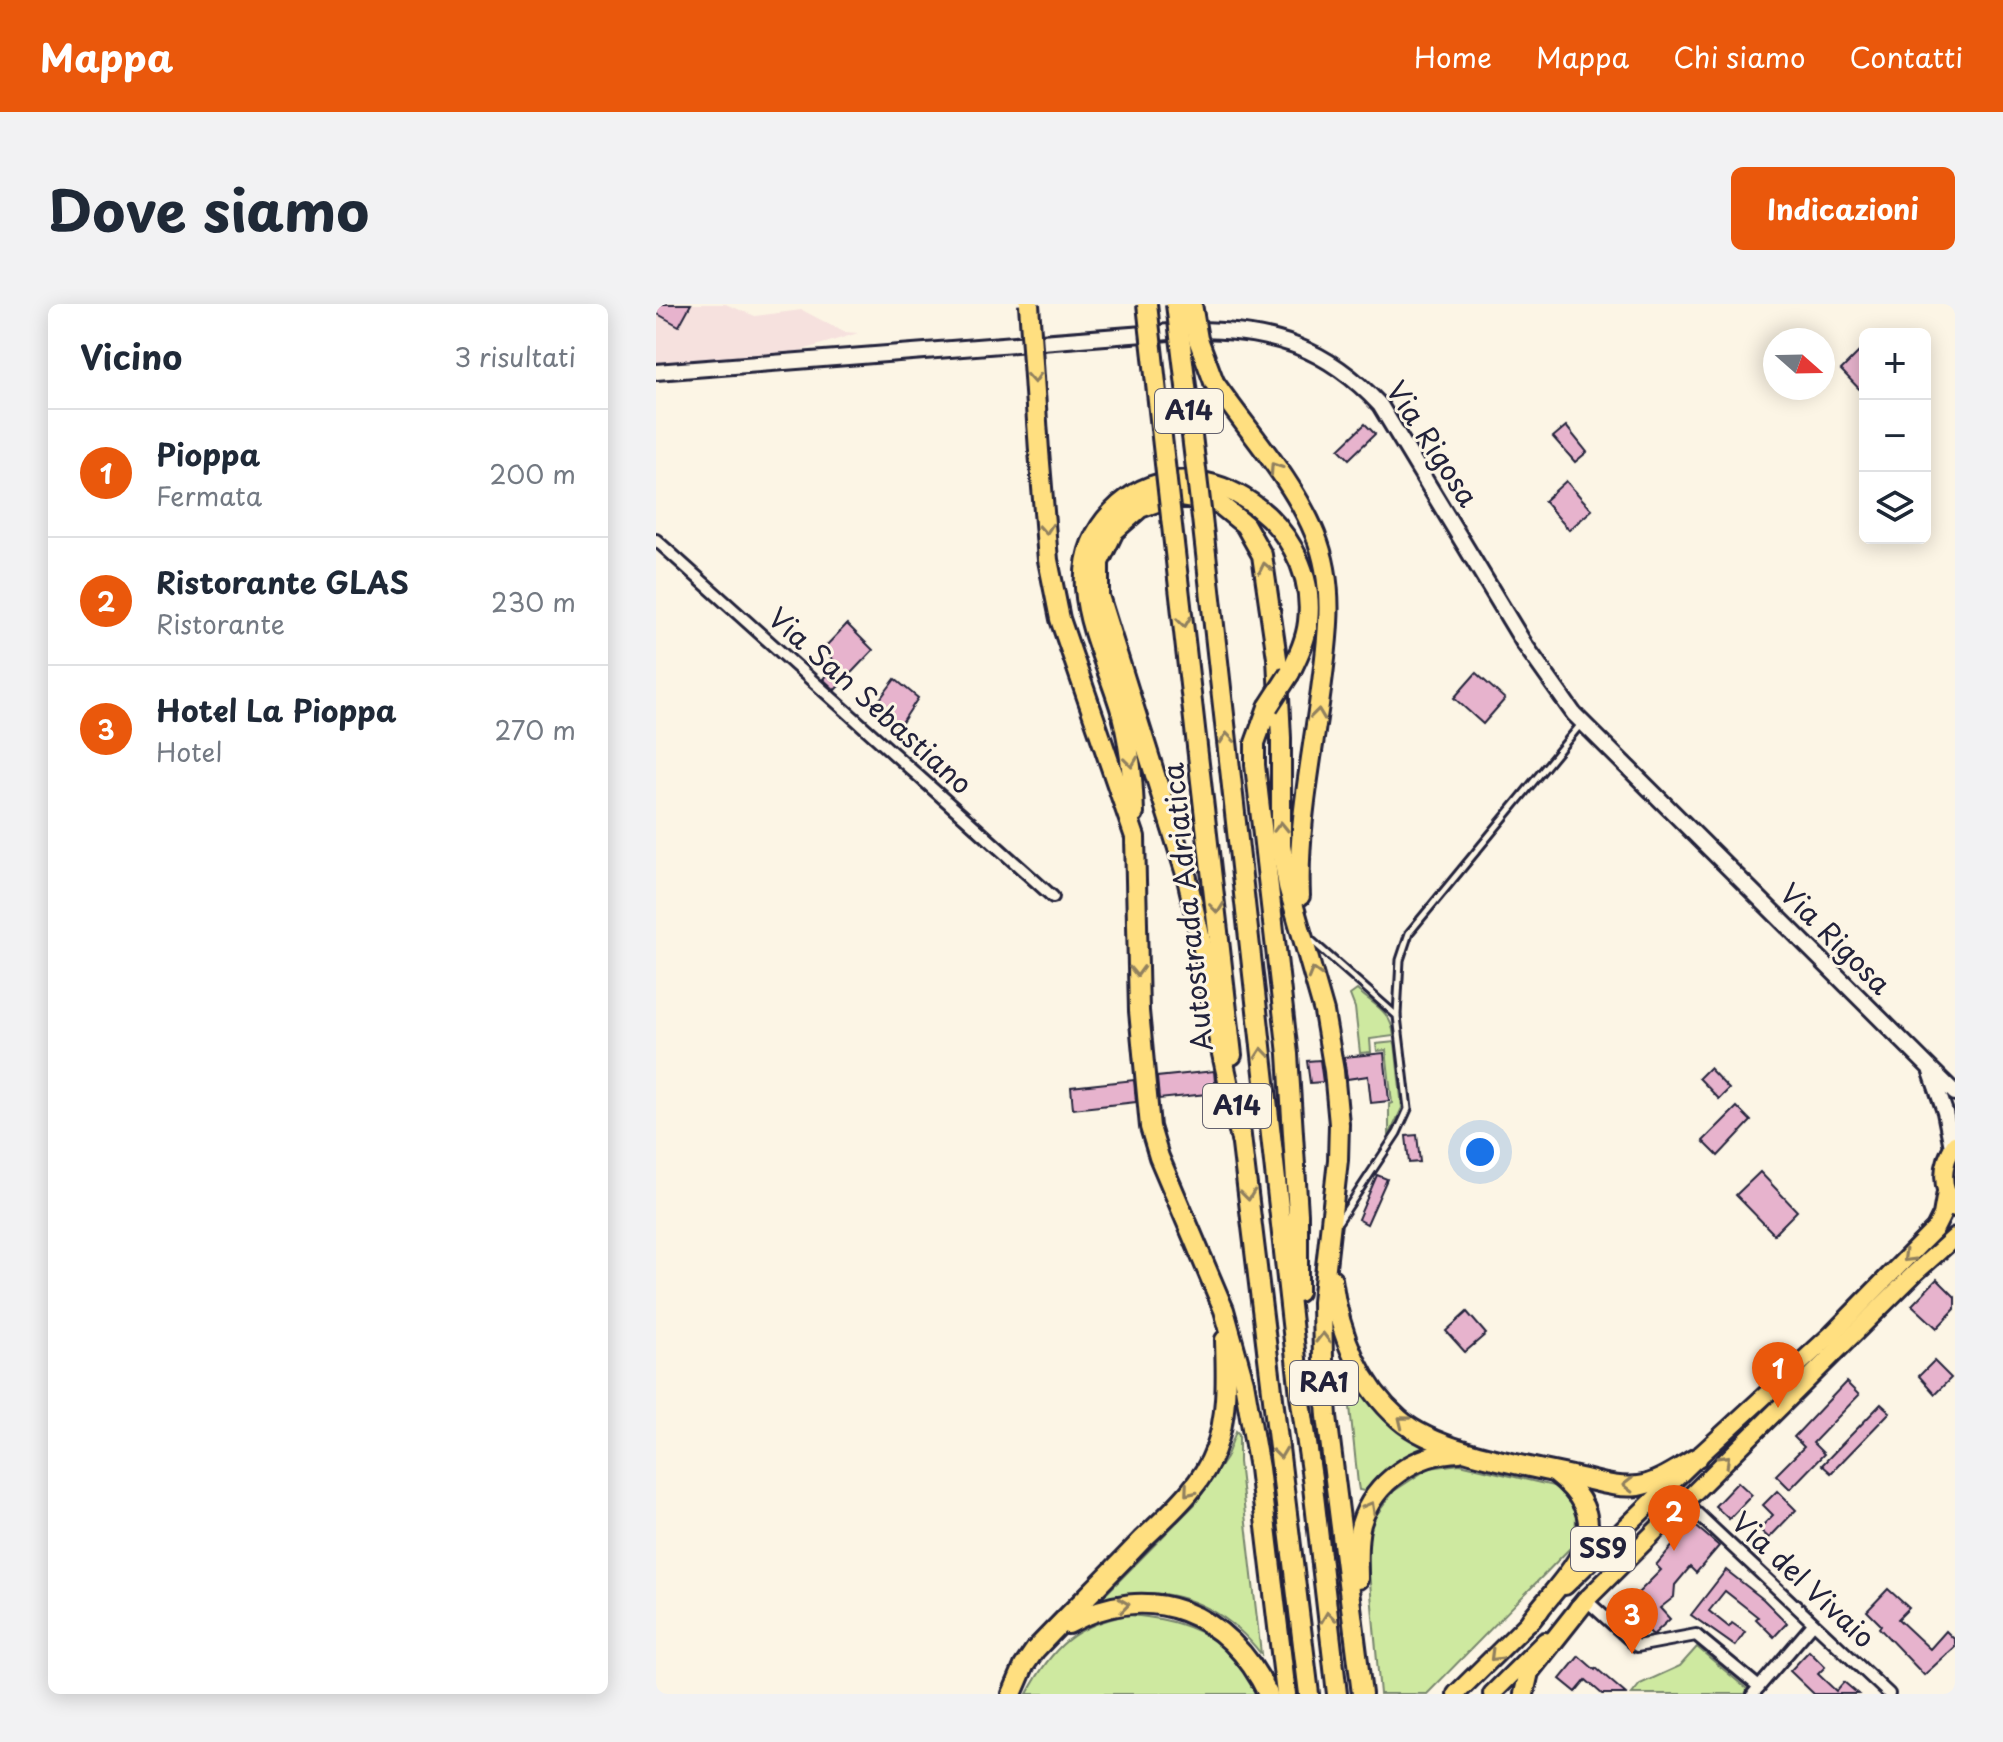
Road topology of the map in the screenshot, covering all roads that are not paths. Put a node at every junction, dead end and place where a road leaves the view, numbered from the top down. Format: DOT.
graph roads {
  1 [pos="1029,304"];
  2 [pos="1147,304"];
  3 [pos="1176,304"];
  4 [pos="1192,304"];
  5 [pos="656,372"];
  6 [pos="656,540"];
  7 [pos="1583,722"];
  8 [pos="1135,837"];
  9 [pos="1053,897"];
  10 [pos="1301,931"];
  11 [pos="1397,1016"];
  12 [pos="1930,1072"];
  13 [pos="1955,1093"];
  14 [pos="1241,1140"];
  15 [pos="1954,1146"];
  16 [pos="1946,1192"];
  17 [pos="1955,1208"];
  18 [pos="1955,1237"];
  19 [pos="1328,1247"];
  20 [pos="1224,1310"];
  21 [pos="1300,1395"];
  22 [pos="1474,1452"];
  23 [pos="1698,1457"];
  24 [pos="1552,1471"];
  25 [pos="1684,1501"];
  26 [pos="1586,1600"];
  27 [pos="1531,1620"];
  28 [pos="1813,1624"];
  29 [pos="1052,1633"];
  30 [pos="1756,1690"];
  31 [pos="1012,1694"];
  32 [pos="1268,1694"];
  33 [pos="1286,1694"];
  34 [pos="1309,1694"];
  35 [pos="1337,1694"];
  36 [pos="1364,1694"];
  37 [pos="1456,1694"];
  38 [pos="1492,1694"];
  39 [pos="1524,1694"];
  40 [pos="1889,1694"];
  1 -- 8 [label="highway, one-way, bridge"];
  2 -- 14 [label="highway, Autostrada Adriatica / A14, one-way, bridge"];
  21 -- 3 [label="highway, Autostrada Adriatica / A14, one-way, bridge"];
  10 -- 4 [label="highway, one-way, bridge"];
  5 -- 7 [label="main road, Via Rigosa"];
  6 -- 9 [label="street, Via San Sebastiano"];
  7 -- 11 [label="lane"];
  7 -- 12 [label="main road, Via Rigosa"];
  8 -- 20 [label="highway, RA1, one-way"];
  21 -- 8 [label="highway, one-way, bridge"];
  10 -- 11 [label="lane"];
  10 -- 14 [label="highway, one-way"];
  19 -- 10 [label="highway, RA1, one-way"];
  11 -- 19 [label="lane"];
  12 -- 13 [label="main road, Via Rigosa"];
  12 -- 15 [label="main road, Via Rigosa"];
  14 -- 34 [label="highway, Autostrada Adriatica / A14, one-way"];
  15 -- 16 [label="main road, SS9"];
  16 -- 17 [label="main road"];
  16 -- 23 [label="main road, SS9, one-way"];
  25 -- 18 [label="main road, SS9, one-way"];
  22 -- 19 [label="highway, one-way"];
  36 -- 19 [label="highway, RA1, one-way"];
  20 -- 29 [label="highway, one-way"];
  20 -- 33 [label="highway, RA1"];
  35 -- 21 [label="highway, Autostrada Adriatica / A14, one-way"];
  22 -- 24 [label="highway"];
  36 -- 22 [label="highway, one-way"];
  23 -- 24 [label="highway, one-way"];
  23 -- 27 [label="main road, SS9"];
  24 -- 27 [label="highway"];
  25 -- 26 [label="main road, SS9"];
  25 -- 28 [label="street, Via del Vivaio"];
  26 -- 30 [label="street"];
  26 -- 38 [label="main road, SS9"];
  26 -- 39 [label="highway"];
  27 -- 37 [label="main road, SS9, one-way"];
  28 -- 30 [label="street"];
  28 -- 40 [label="street, Via del Vivaio"];
  29 -- 31 [label="highway"];
  29 -- 32 [label="highway, one-way"];
}
